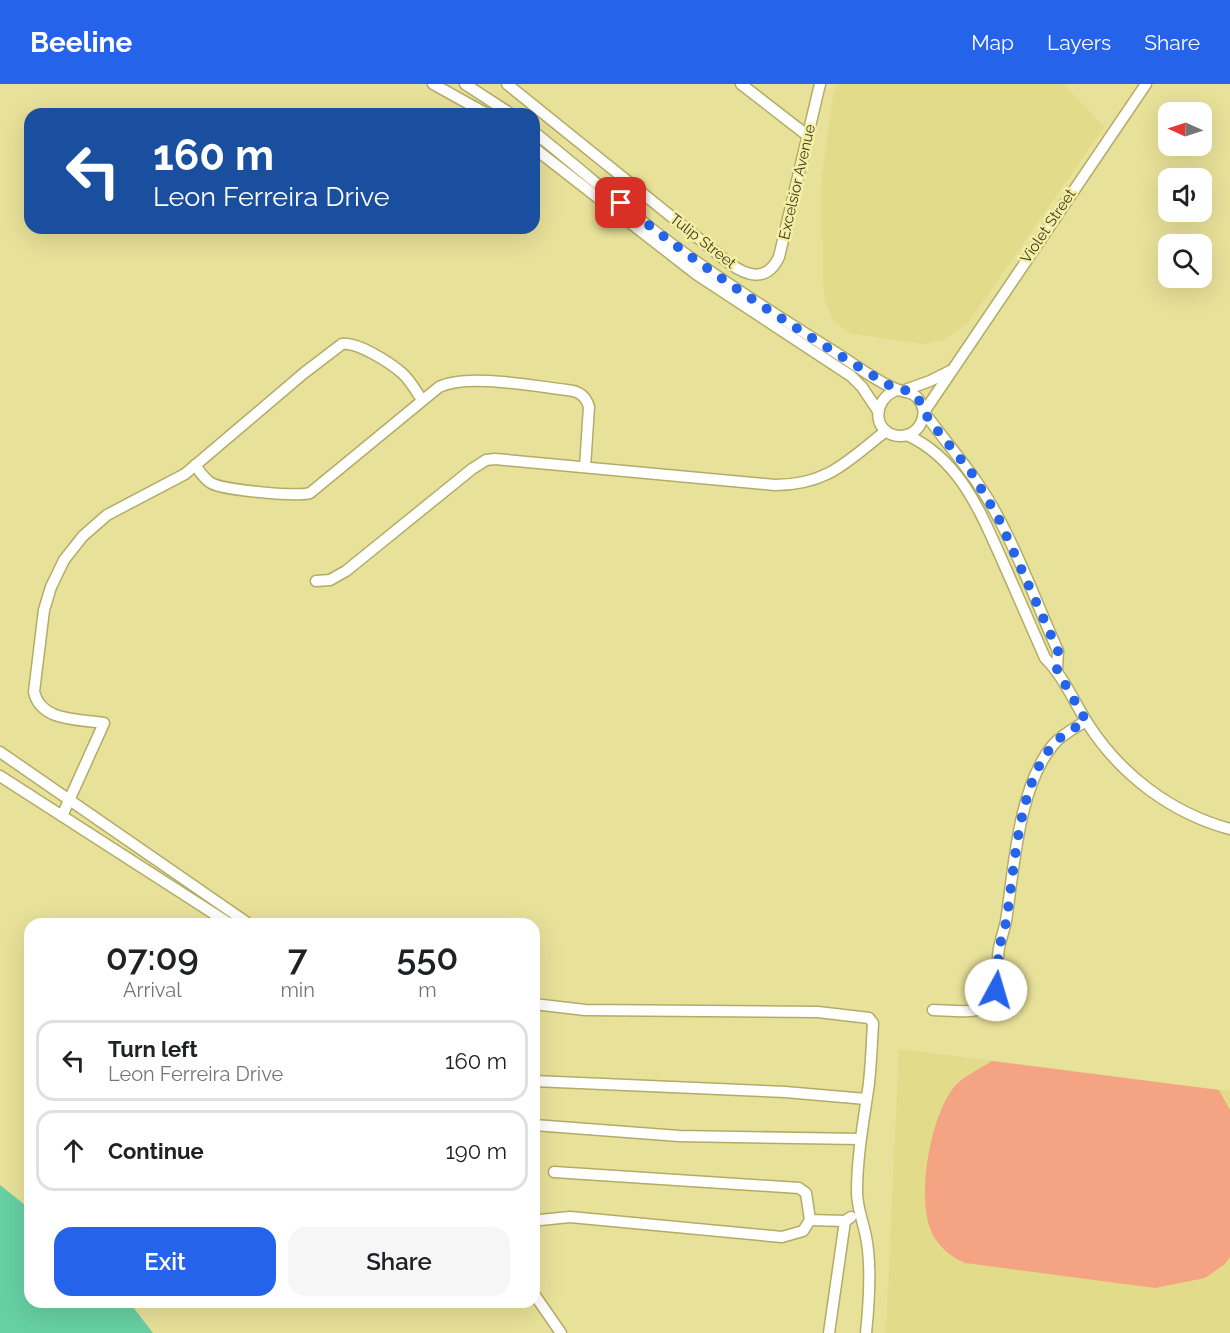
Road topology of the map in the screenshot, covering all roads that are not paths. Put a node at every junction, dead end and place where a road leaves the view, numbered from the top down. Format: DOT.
graph roads {
  1 [pos="433,84"];
  2 [pos="465,84"];
  3 [pos="507,84"];
  4 [pos="741,84"];
  5 [pos="820,84"];
  6 [pos="1146,84"];
  7 [pos="476,108"];
  8 [pos="502,108"];
  9 [pos="537,108"];
  10 [pos="540,111"];
  11 [pos="808,135"];
  12 [pos="540,137"];
  13 [pos="540,153"];
  14 [pos="764,274"];
  15 [pos="952,369"];
  16 [pos="901,390"];
  17 [pos="422,400"];
  18 [pos="878,411"];
  19 [pos="924,412"];
  20 [pos="886,431"];
  21 [pos="907,435"];
  22 [pos="195,465"];
  23 [pos="585,467"];
  24 [pos="316,581"];
  25 [pos="1057,670"];
  26 [pos="1086,721"];
  27 [pos="0,752"];
  28 [pos="0,776"];
  29 [pos="69,800"];
  30 [pos="62,816"];
  31 [pos="1230,829"];
  32 [pos="221,918"];
  33 [pos="240,918"];
  34 [pos="540,1005"];
  35 [pos="933,1010"];
  36 [pos="540,1081"];
  37 [pos="866,1100"];
  38 [pos="540,1125"];
  39 [pos="860,1139"];
  40 [pos="554,1172"];
  41 [pos="858,1212"];
  42 [pos="540,1220"];
  43 [pos="810,1220"];
  44 [pos="845,1221"];
  45 [pos="540,1303"];
  46 [pos="561,1333"];
  47 [pos="829,1333"];
  48 [pos="866,1333"];
  1 -- 7 [label="street"];
  2 -- 8 [label="street"];
  3 -- 9 [label="street, Tulip Street"];
  4 -- 11 [label="street"];
  5 -- 11 [label="street, Excelsior Avenue"];
  6 -- 15 [label="street, Violet Street"];
  10 -- 14 [label="street, Tulip Street"];
  11 -- 14 [label="street, Excelsior Avenue"];
  12 -- 16 [label="street"];
  13 -- 18 [label="street"];
  15 -- 16 [label="street"];
  15 -- 19 [label="street, Violet Street"];
  16 -- 18 [label="street"];
  16 -- 19 [label="street"];
  17 -- 22 [label="street"];
  17 -- 22 [label="street"];
  17 -- 23 [label="street"];
  18 -- 20 [label="street"];
  19 -- 21 [label="street"];
  19 -- 25 [label="street"];
  20 -- 21 [label="street"];
  20 -- 23 [label="street"];
  21 -- 25 [label="street"];
  22 -- 29 [label="street"];
  23 -- 24 [label="street"];
  25 -- 26 [label="street"];
  26 -- 31 [label="street"];
  26 -- 35 [label="street"];
  27 -- 29 [label="street"];
  28 -- 30 [label="street"];
  29 -- 30 [label="street"];
  29 -- 33 [label="street"];
  30 -- 32 [label="street"];
  34 -- 37 [label="street"];
  36 -- 37 [label="street"];
  37 -- 39 [label="street"];
  38 -- 39 [label="street"];
  39 -- 41 [label="street"];
  40 -- 43 [label="street"];
  41 -- 44 [label="street"];
  41 -- 48 [label="street"];
  42 -- 43 [label="street"];
  43 -- 44 [label="street"];
  44 -- 47 [label="street"];
  45 -- 46 [label="street"];
}
